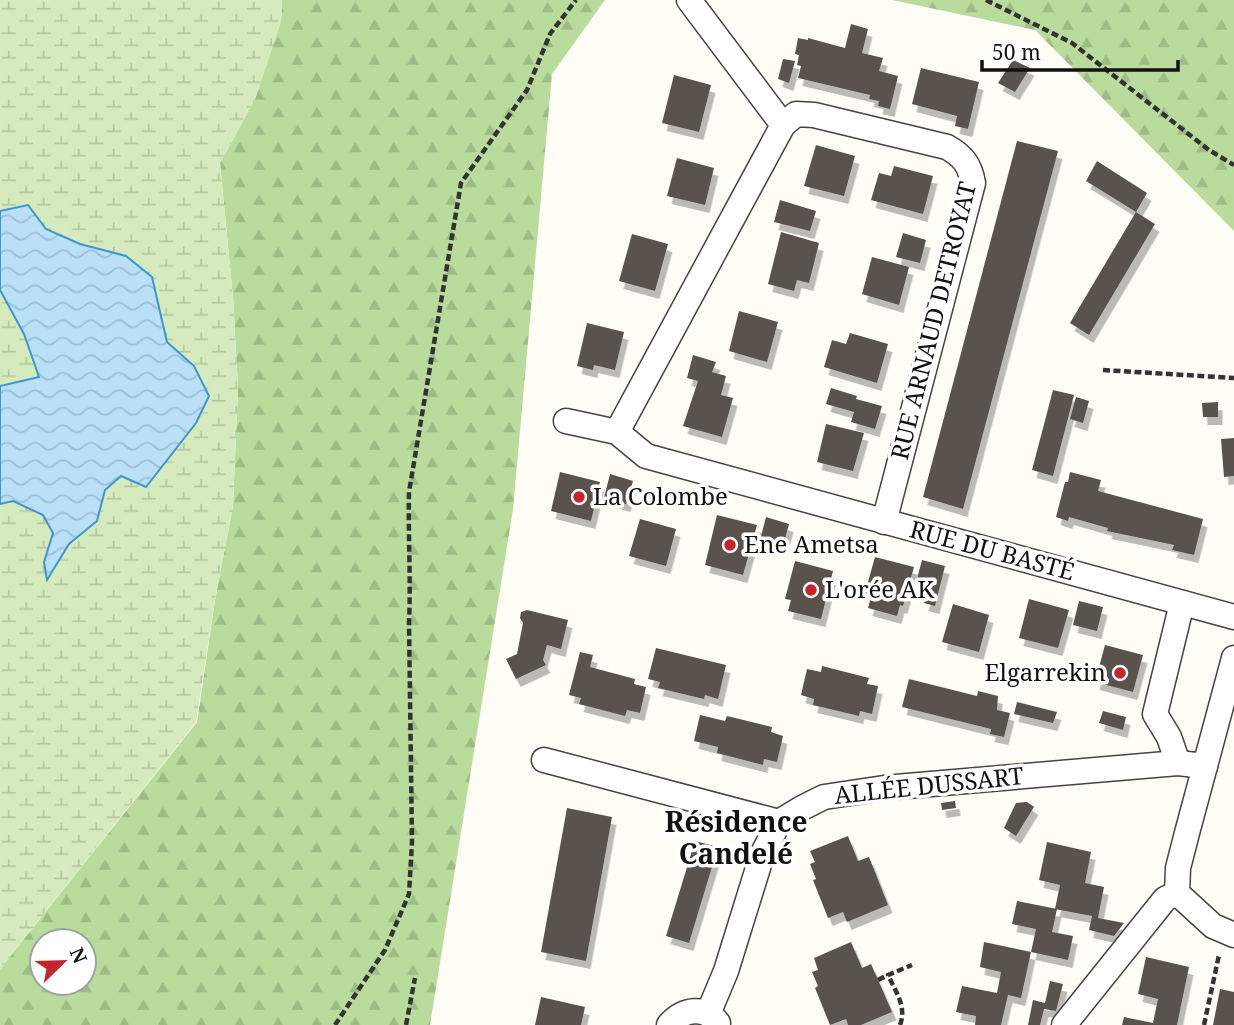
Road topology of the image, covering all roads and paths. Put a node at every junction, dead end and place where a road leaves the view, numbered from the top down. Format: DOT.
graph roads {
  1 [pos="576,0"];
  2 [pos="689,0"];
  3 [pos="986,0"];
  4 [pos="783,125"];
  5 [pos="1234,165"];
  6 [pos="1103,370"];
  7 [pos="1234,378"];
  8 [pos="566,421"];
  9 [pos="617,432"];
  10 [pos="884,522"];
  11 [pos="1182,603"];
  12 [pos="1234,617"];
  13 [pos="1234,658"];
  14 [pos="544,760"];
  15 [pos="1178,763"];
  16 [pos="1205,766"];
  17 [pos="779,822"];
  18 [pos="1177,893"];
  19 [pos="1229,933"];
  20 [pos="912,965"];
  21 [pos="888,975"];
  22 [pos="415,978"];
  23 [pos="878,980"];
  24 [pos="714,1019"];
  25 [pos="335,1025"];
  26 [pos="406,1025"];
  27 [pos="669,1025"];
  28 [pos="900,1025"];
  29 [pos="1064,1025"];
  30 [pos="1204,1025"];
  1 -- 25 [label="path"];
  2 -- 4 [label="street"];
  3 -- 5 [label="path"];
  4 -- 9 [label="street"];
  4 -- 10 [label="street, RUE ARNAUD DETROYAT"];
  6 -- 7 [label="path"];
  8 -- 9 [label="street, RUE DU BASTÉ"];
  9 -- 10 [label="street, RUE DU BASTÉ"];
  10 -- 11 [label="street, RUE DU BASTÉ"];
  11 -- 12 [label="street, RUE DU BASTÉ"];
  11 -- 15 [label="street"];
  13 -- 16 [label="street"];
  14 -- 17 [label="street"];
  15 -- 16 [label="street, ALLÉE DUSSART"];
  15 -- 17 [label="street, ALLÉE DUSSART"];
  16 -- 18 [label="street"];
  17 -- 24 [label="street"];
  18 -- 19 [label="street"];
  18 -- 29 [label="street"];
  19 -- 30 [label="path"];
  20 -- 21 [label="path"];
  21 -- 23 [label="path"];
  21 -- 28 [label="path"];
  22 -- 26 [label="path"];
  24 -- 27 [label="street"];
}
